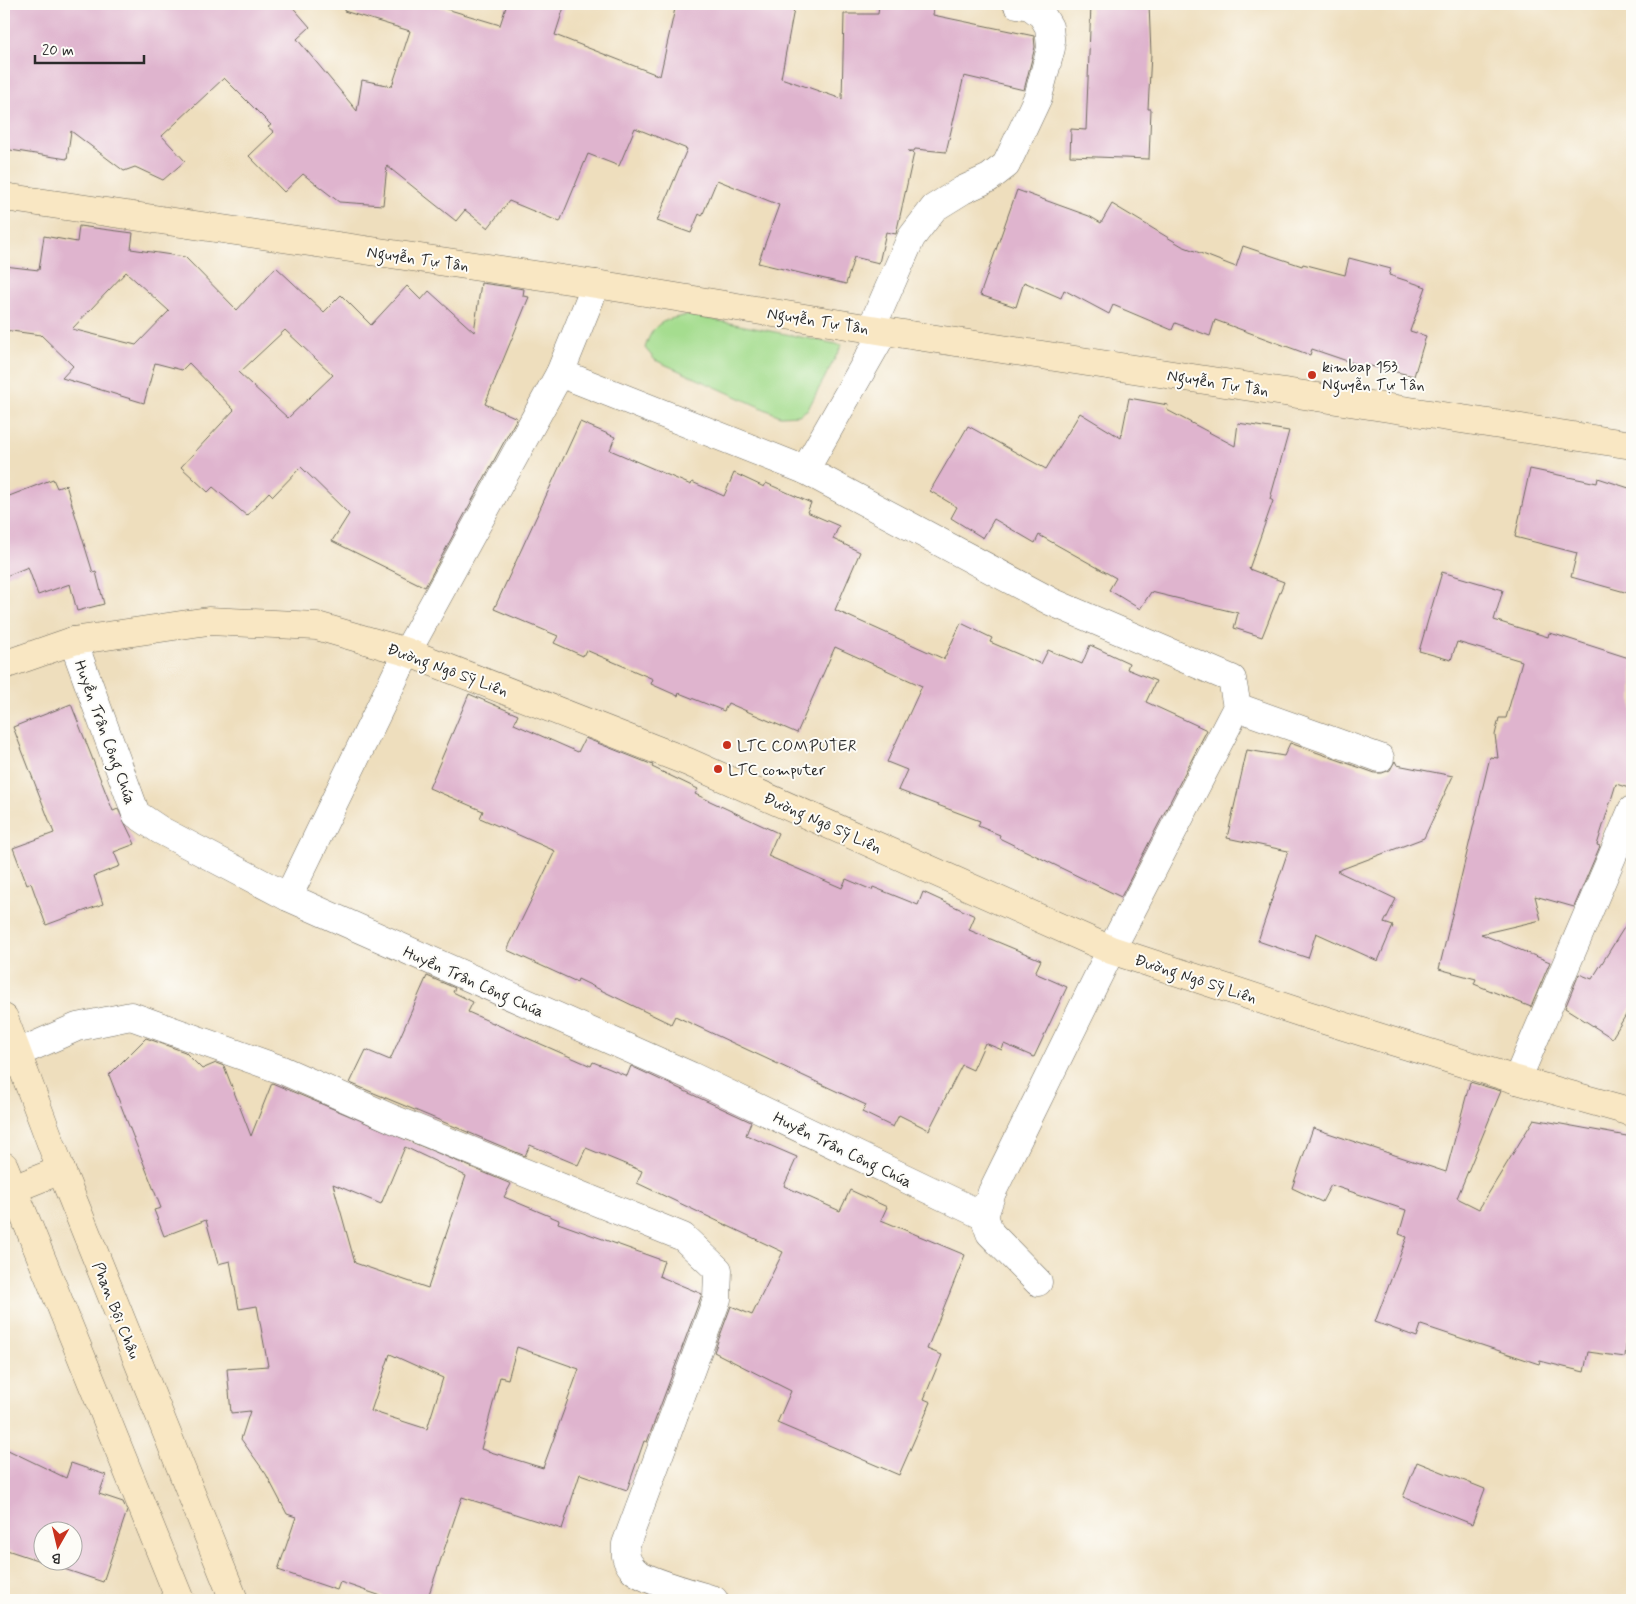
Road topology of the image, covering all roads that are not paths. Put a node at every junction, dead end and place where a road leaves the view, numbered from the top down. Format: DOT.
graph roads {
  1 [pos="1016,4"];
  2 [pos="4,197"];
  3 [pos="596,284"];
  4 [pos="877,330"];
  5 [pos="560,373"];
  6 [pos="1632,445"];
  7 [pos="805,470"];
  8 [pos="72,641"];
  9 [pos="407,652"];
  10 [pos="4,665"];
  11 [pos="1237,707"];
  12 [pos="1380,758"];
  13 [pos="1632,810"];
  14 [pos="288,897"];
  15 [pos="1111,950"];
  16 [pos="4,1018"];
  17 [pos="18,1053"];
  18 [pos="1517,1080"];
  19 [pos="1632,1112"];
  20 [pos="61,1170"];
  21 [pos="7,1183"];
  22 [pos="984,1216"];
  23 [pos="1038,1282"];
  24 [pos="180,1600"];
  25 [pos="234,1600"];
  26 [pos="714,1600"];
  1 -- 4 [label="street"];
  2 -- 3 [label="street, Nguyễn Tự Tân"];
  3 -- 4 [label="street, Nguyễn Tự Tân"];
  3 -- 5 [label="street"];
  4 -- 6 [label="street, Nguyễn Tự Tân"];
  4 -- 7 [label="street"];
  5 -- 7 [label="street"];
  5 -- 9 [label="street"];
  7 -- 11 [label="street"];
  8 -- 9 [label="street, Đường Ngô Sỹ Liên"];
  8 -- 10 [label="street, Đường Ngô Sỹ Liên"];
  8 -- 14 [label="street, Huyền Trân Công Chúa"];
  9 -- 14 [label="street"];
  9 -- 15 [label="street, Đường Ngô Sỹ Liên"];
  11 -- 12 [label="street"];
  11 -- 15 [label="street"];
  13 -- 18 [label="street"];
  14 -- 22 [label="street, Huyền Trân Công Chúa"];
  15 -- 18 [label="street, Đường Ngô Sỹ Liên"];
  15 -- 22 [label="street"];
  16 -- 17 [label="street, Phan Bội Châu"];
  17 -- 20 [label="street, Phan Bội Châu"];
  17 -- 26 [label="street"];
  18 -- 19 [label="street, Đường Ngô Sỹ Liên"];
  20 -- 21 [label="street"];
  20 -- 25 [label="street, Phan Bội Châu"];
  21 -- 24 [label="street"];
  22 -- 23 [label="street"];
}
